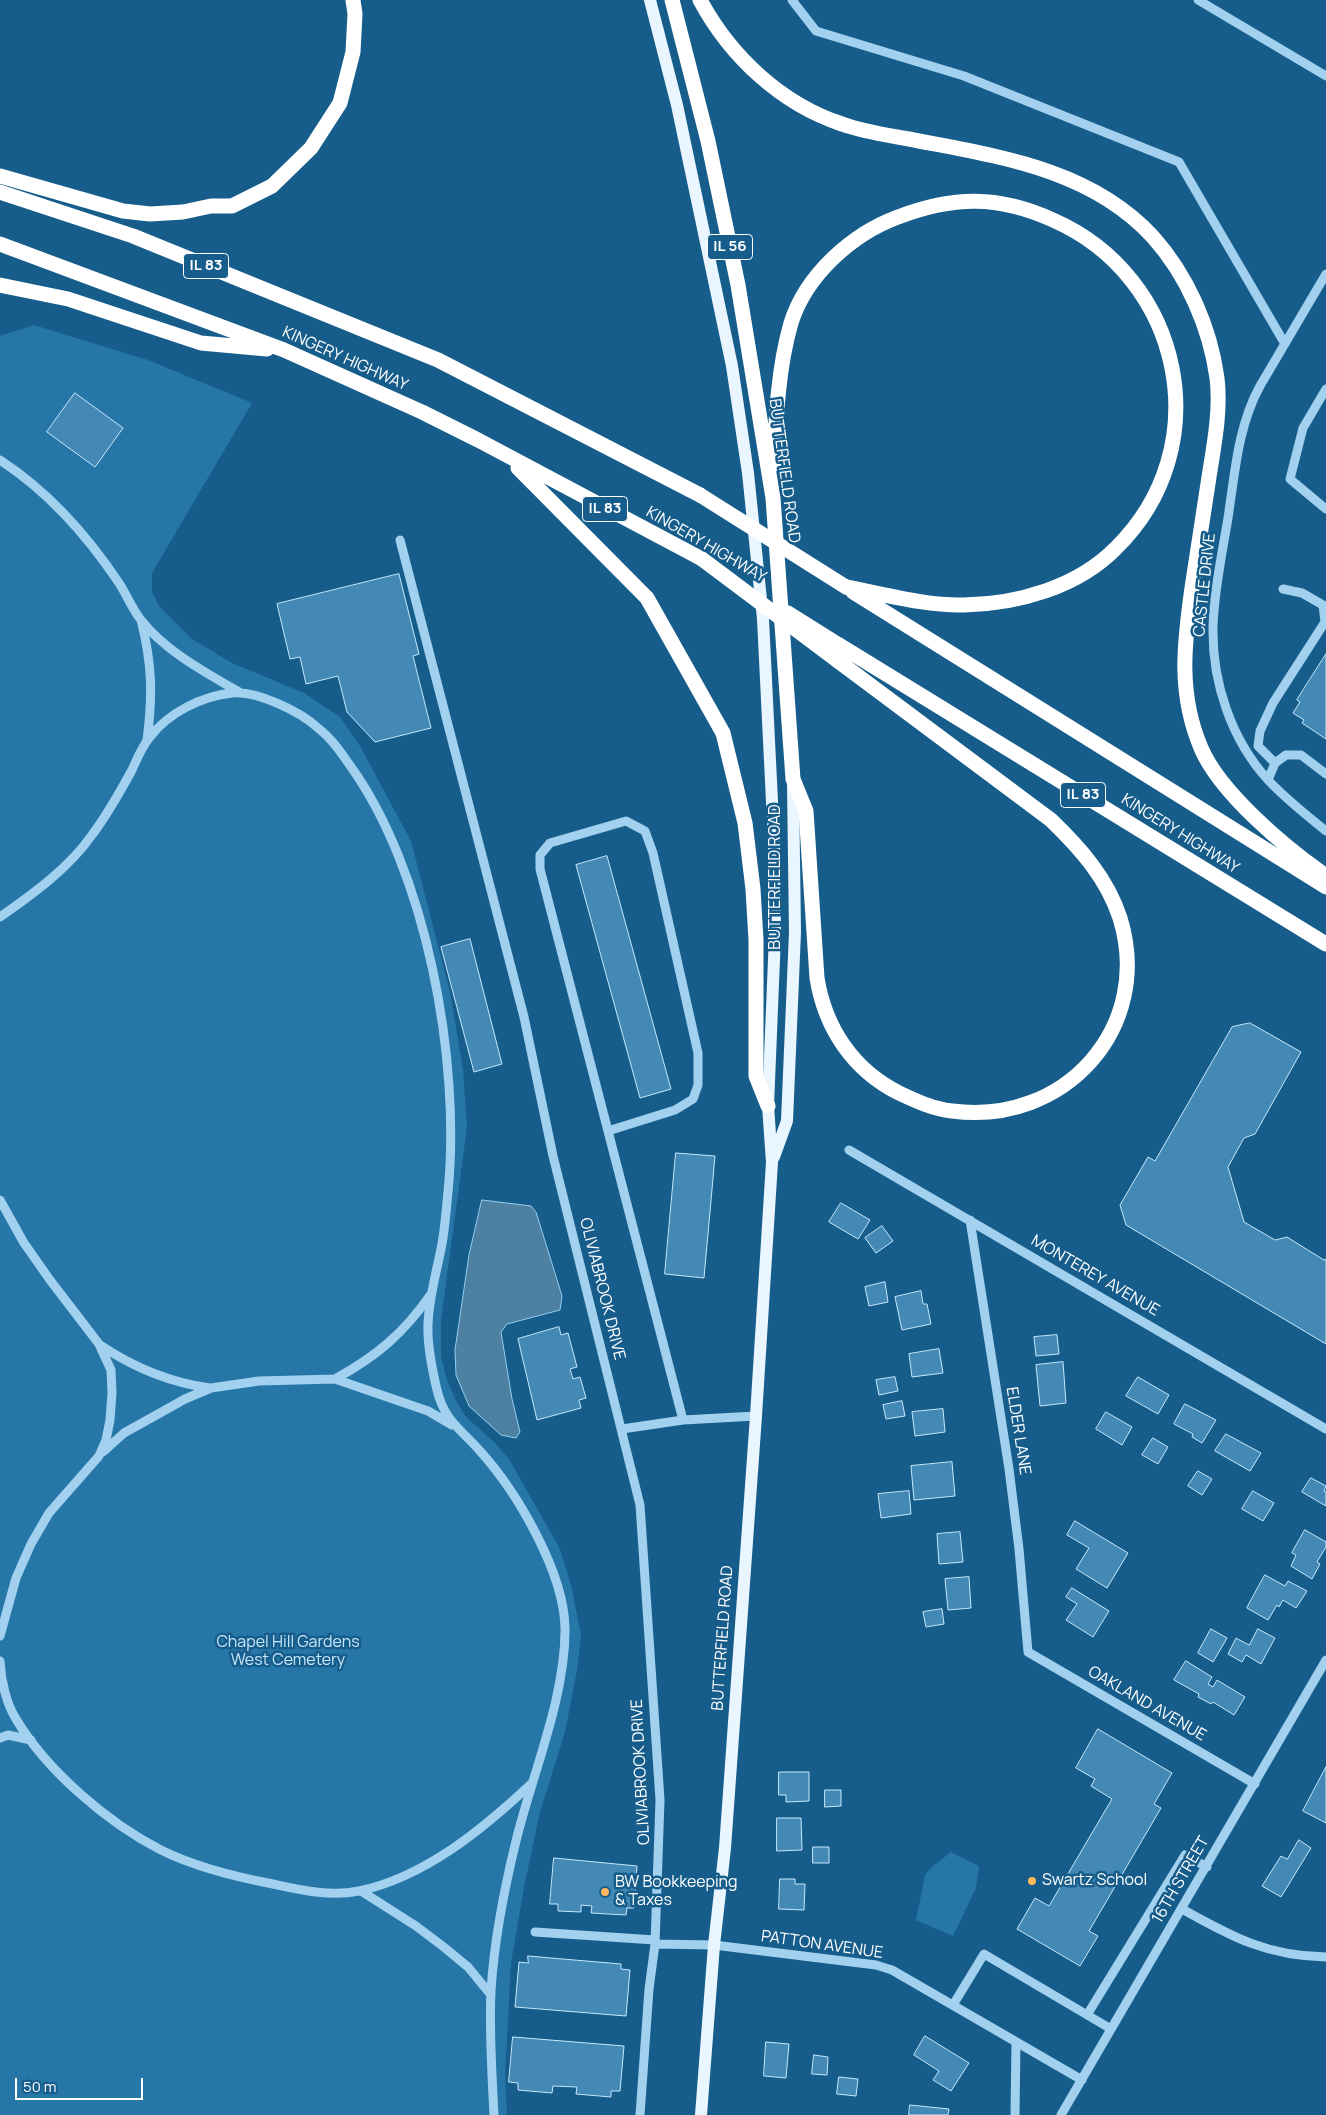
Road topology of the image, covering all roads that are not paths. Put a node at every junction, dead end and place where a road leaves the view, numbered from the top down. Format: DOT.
graph roads {
  1 [pos="353,0"];
  2 [pos="650,0"];
  3 [pos="672,0"];
  4 [pos="700,0"];
  5 [pos="792,0"];
  6 [pos="1198,0"];
  7 [pos="1326,76"];
  8 [pos="0,176"];
  9 [pos="0,192"];
  10 [pos="0,244"];
  11 [pos="1326,274"];
  12 [pos="0,285"];
  13 [pos="1285,344"];
  14 [pos="284,350"];
  15 [pos="1326,389"];
  16 [pos="508,458"];
  17 [pos="0,460"];
  18 [pos="773,498"];
  19 [pos="1326,509"];
  20 [pos="400,540"];
  21 [pos="702,560"];
  22 [pos="846,587"];
  23 [pos="1283,589"];
  24 [pos="140,619"];
  25 [pos="239,692"];
  26 [pos="147,740"];
  27 [pos="1275,763"];
  28 [pos="1326,774"];
  29 [pos="793,779"];
  30 [pos="1268,780"];
  31 [pos="1326,831"];
  32 [pos="1326,876"];
  33 [pos="1326,887"];
  34 [pos="0,917"];
  35 [pos="1326,944"];
  36 [pos="768,1106"];
  37 [pos="608,1131"];
  38 [pos="849,1150"];
  39 [pos="772,1162"];
  40 [pos="0,1200"];
  41 [pos="970,1220"];
  42 [pos="431,1293"];
  43 [pos="99,1344"];
  44 [pos="336,1379"];
  45 [pos="211,1388"];
  46 [pos="756,1416"];
  47 [pos="683,1420"];
  48 [pos="453,1425"];
  49 [pos="1326,1429"];
  50 [pos="622,1430"];
  51 [pos="99,1456"];
  52 [pos="0,1636"];
  53 [pos="1028,1648"];
  54 [pos="1326,1660"];
  55 [pos="0,1662"];
  56 [pos="0,1738"];
  57 [pos="31,1740"];
  58 [pos="532,1784"];
  59 [pos="1255,1784"];
  60 [pos="1207,1867"];
  61 [pos="361,1891"];
  62 [pos="1182,1909"];
  63 [pos="535,1932"];
  64 [pos="655,1942"];
  65 [pos="714,1945"];
  66 [pos="1326,1957"];
  67 [pos="491,1995"];
  68 [pos="953,2005"];
  69 [pos="1087,2015"];
  70 [pos="1111,2030"];
  71 [pos="1020,2044"];
  72 [pos="1082,2080"];
  73 [pos="494,2115"];
  74 [pos="640,2115"];
  75 [pos="701,2115"];
  76 [pos="1015,2115"];
  77 [pos="1061,2115"];
  1 -- 8 [label="highway"];
  2 -- 36 [label="main road, BUTTERFIELD ROAD / IL 56"];
  3 -- 18 [label="highway, BUTTERFIELD ROAD / IL 56"];
  4 -- 32 [label="highway"];
  5 -- 13 [label="street"];
  6 -- 7 [label="street"];
  9 -- 22 [label="highway, KINGERY HIGHWAY / IL 83, bridge"];
  10 -- 14 [label="highway, KINGERY HIGHWAY / IL 83"];
  11 -- 13 [label="street, CASTLE DRIVE"];
  12 -- 14 [label="highway"];
  13 -- 30 [label="street, CASTLE DRIVE"];
  14 -- 16 [label="highway, KINGERY HIGHWAY / IL 83"];
  15 -- 19 [label="street"];
  16 -- 21 [label="highway, KINGERY HIGHWAY / IL 83"];
  16 -- 36 [label="highway"];
  17 -- 24 [label="street"];
  18 -- 22 [label="highway"];
  18 -- 29 [label="highway, BUTTERFIELD ROAD / IL 56"];
  20 -- 50 [label="street, OLIVIABROOK DRIVE"];
  21 -- 29 [label="highway, bridge"];
  21 -- 35 [label="highway, KINGERY HIGHWAY / IL 83, bridge"];
  22 -- 33 [label="highway, KINGERY HIGHWAY / IL 83"];
  23 -- 27 [label="street"];
  24 -- 25 [label="street"];
  24 -- 26 [label="street"];
  25 -- 26 [label="street"];
  25 -- 42 [label="street"];
  26 -- 34 [label="street"];
  27 -- 28 [label="street"];
  27 -- 30 [label="street"];
  29 -- 39 [label="main road, BUTTERFIELD ROAD / IL 56"];
  30 -- 31 [label="street, CASTLE DRIVE"];
  36 -- 39 [label="main road, BUTTERFIELD ROAD / IL 56"];
  37 -- 37 [label="street"];
  37 -- 47 [label="street"];
  38 -- 41 [label="street, MONTEREY AVENUE"];
  39 -- 46 [label="main road, BUTTERFIELD ROAD / IL 56"];
  40 -- 43 [label="street"];
  41 -- 49 [label="street, MONTEREY AVENUE"];
  41 -- 53 [label="street, ELDER LANE"];
  42 -- 44 [label="street"];
  42 -- 48 [label="street"];
  43 -- 45 [label="street"];
  43 -- 51 [label="street"];
  44 -- 45 [label="street"];
  44 -- 48 [label="street"];
  45 -- 51 [label="street"];
  46 -- 47 [label="street"];
  46 -- 65 [label="main road, BUTTERFIELD ROAD / IL 56"];
  47 -- 50 [label="street"];
  48 -- 58 [label="street"];
  50 -- 64 [label="street, OLIVIABROOK DRIVE"];
  51 -- 52 [label="street"];
  53 -- 59 [label="street, OAKLAND AVENUE"];
  54 -- 59 [label="street, 16TH STREET"];
  55 -- 57 [label="street"];
  56 -- 57 [label="street"];
  57 -- 61 [label="street"];
  58 -- 61 [label="street"];
  58 -- 67 [label="street"];
  59 -- 60 [label="street, 16TH STREET"];
  60 -- 62 [label="street, 16TH STREET"];
  60 -- 69 [label="street"];
  61 -- 67 [label="street"];
  62 -- 66 [label="street"];
  62 -- 70 [label="street, 16TH STREET"];
  63 -- 64 [label="street, PATTON AVENUE"];
  64 -- 65 [label="street, PATTON AVENUE"];
  64 -- 74 [label="street, OLIVIABROOK DRIVE"];
  65 -- 68 [label="street, PATTON AVENUE"];
  65 -- 75 [label="main road, BUTTERFIELD ROAD / IL 56"];
  67 -- 73 [label="street"];
  68 -- 69 [label="street"];
  68 -- 71 [label="street, PATTON AVENUE"];
  69 -- 70 [label="street"];
  70 -- 72 [label="street, 16TH STREET"];
  71 -- 72 [label="street, PATTON AVENUE"];
  71 -- 76 [label="street"];
  72 -- 77 [label="street, 16TH STREET"];
}
